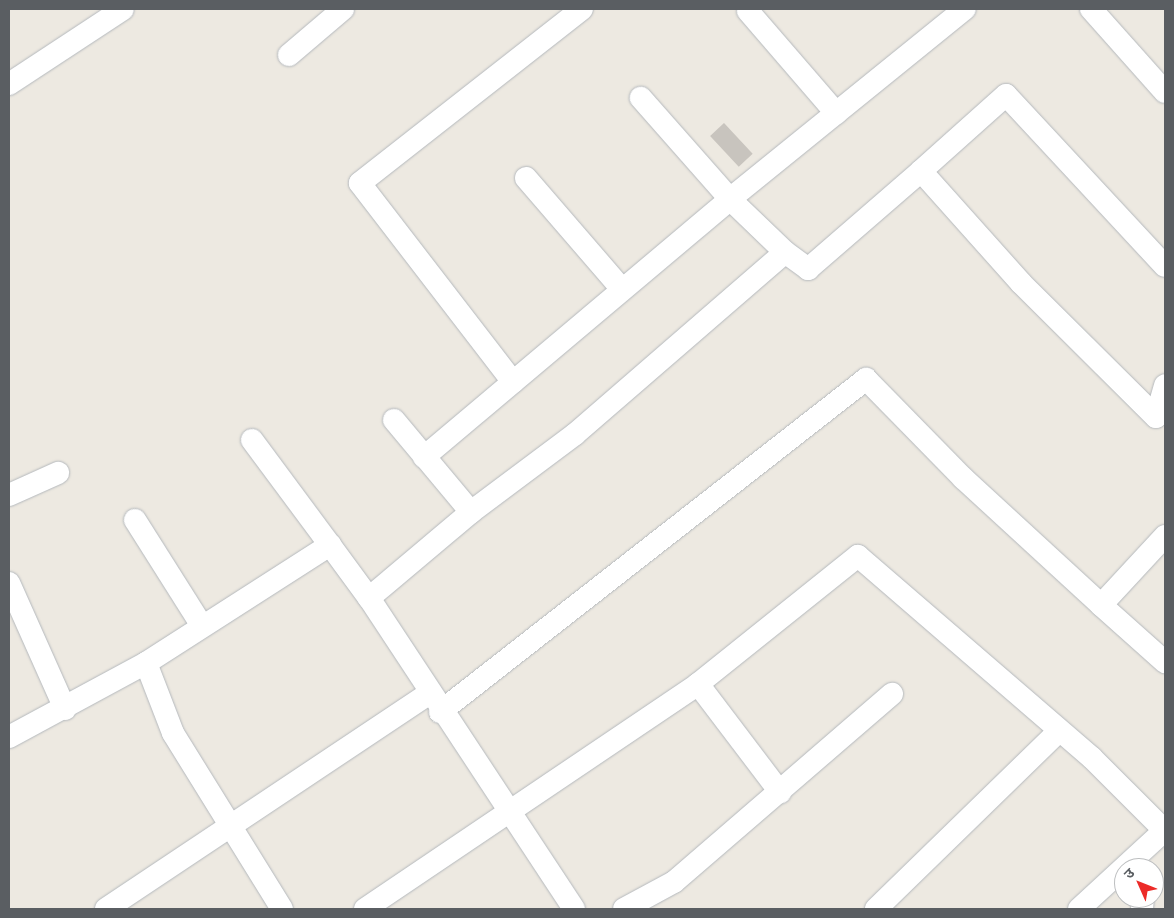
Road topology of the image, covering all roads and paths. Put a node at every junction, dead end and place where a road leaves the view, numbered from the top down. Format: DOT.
graph roads {
  1 [pos="123,9"];
  2 [pos="343,9"];
  3 [pos="582,9"];
  4 [pos="965,9"];
  5 [pos="1091,9"];
  6 [pos="748,11"];
  7 [pos="289,55"];
  8 [pos="9,84"];
  9 [pos="1165,92"];
  10 [pos="641,98"];
  11 [pos="836,113"];
  12 [pos="921,171"];
  13 [pos="526,178"];
  14 [pos="730,199"];
  15 [pos="785,252"];
  16 [pos="1165,266"];
  17 [pos="621,288"];
  18 [pos="513,382"];
  19 [pos="1165,385"];
  20 [pos="394,420"];
  21 [pos="252,440"];
  22 [pos="424,457"];
  23 [pos="58,473"];
  24 [pos="9,496"];
  25 [pos="471,512"];
  26 [pos="134,520"];
  27 [pos="1165,536"];
  28 [pos="330,545"];
  29 [pos="9,582"];
  30 [pos="369,598"];
  31 [pos="1101,605"];
  32 [pos="202,626"];
  33 [pos="1165,662"];
  34 [pos="146,663"];
  35 [pos="698,684"];
  36 [pos="892,694"];
  37 [pos="434,703"];
  38 [pos="65,709"];
  39 [pos="1059,731"];
  40 [pos="9,737"];
  41 [pos="780,792"];
  42 [pos="510,812"];
  43 [pos="230,829"];
  44 [pos="1165,831"];
  45 [pos="1146,858"];
  46 [pos="1114,882"];
  47 [pos="135,901"];
  48 [pos="106,909"];
  49 [pos="282,909"];
  50 [pos="365,909"];
  51 [pos="574,909"];
  52 [pos="624,909"];
  53 [pos="876,909"];
  54 [pos="1079,909"];
  1 -- 8 [label="street"];
  2 -- 7 [label="street"];
  3 -- 18 [label="street"];
  4 -- 11 [label="street"];
  5 -- 9 [label="street"];
  6 -- 11 [label="street"];
  10 -- 14 [label="street"];
  11 -- 14 [label="street"];
  12 -- 15 [label="street"];
  12 -- 16 [label="street"];
  12 -- 19 [label="street"];
  13 -- 17 [label="street"];
  14 -- 15 [label="street"];
  14 -- 17 [label="street"];
  15 -- 25 [label="street"];
  17 -- 18 [label="street"];
  18 -- 22 [label="street"];
  20 -- 22 [label="street"];
  21 -- 28 [label="street"];
  22 -- 25 [label="street"];
  23 -- 24 [label="street"];
  25 -- 30 [label="street"];
  26 -- 32 [label="street"];
  27 -- 31 [label="street"];
  28 -- 30 [label="street"];
  28 -- 32 [label="street"];
  29 -- 38 [label="street"];
  30 -- 37 [label="street"];
  31 -- 33 [label="street"];
  31 -- 37 [label="street"];
  32 -- 34 [label="street"];
  34 -- 38 [label="street"];
  34 -- 43 [label="street"];
  35 -- 39 [label="street"];
  35 -- 41 [label="street"];
  35 -- 42 [label="street"];
  36 -- 41 [label="street"];
  37 -- 42 [label="street"];
  37 -- 43 [label="street"];
  38 -- 40 [label="street"];
  39 -- 44 [label="street"];
  39 -- 53 [label="street"];
  41 -- 52 [label="street"];
  42 -- 50 [label="street"];
  42 -- 51 [label="street"];
  43 -- 47 [label="street"];
  43 -- 49 [label="street"];
  44 -- 45 [label="street"];
  46 -- 54 [label="street"];
  47 -- 48 [label="street"];
}
